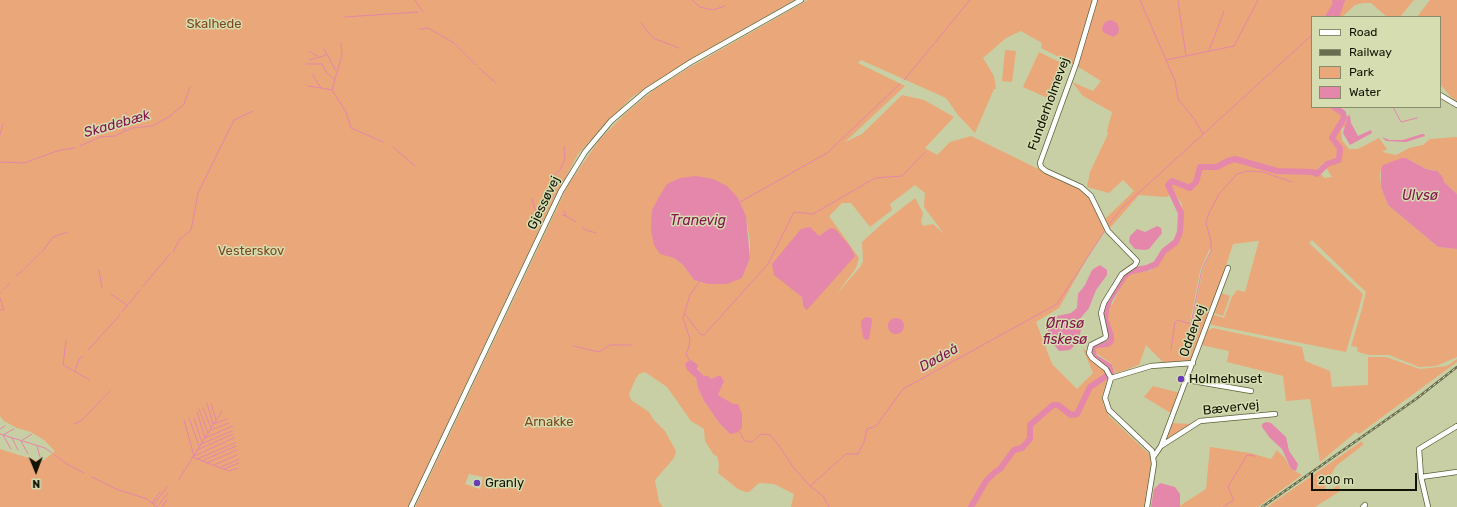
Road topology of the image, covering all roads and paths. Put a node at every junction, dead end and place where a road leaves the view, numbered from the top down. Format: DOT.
graph roads {
  1 [pos="801,0"];
  2 [pos="1095,0"];
  3 [pos="1441,92"];
  4 [pos="1441,95"];
  5 [pos="1446,97"];
  6 [pos="1457,105"];
  7 [pos="1228,268"];
  8 [pos="1193,363"];
  9 [pos="1111,378"];
  10 [pos="1187,380"];
  11 [pos="1251,392"];
  12 [pos="1275,414"];
  13 [pos="1457,426"];
  14 [pos="1161,446"];
  15 [pos="1154,456"];
  16 [pos="1457,472"];
  17 [pos="1421,477"];
  18 [pos="411,507"];
  19 [pos="1147,507"];
  20 [pos="1428,507"];
  1 -- 18 [label="street, Gjessøvej"];
  2 -- 9 [label="street, Funderholmevej"];
  3 -- 5 [label="street"];
  4 -- 5 [label="street"];
  5 -- 6 [label="street"];
  7 -- 8 [label="street, Oddervej"];
  8 -- 9 [label="street"];
  8 -- 10 [label="street, Oddervej"];
  9 -- 15 [label="street"];
  10 -- 11 [label="street"];
  10 -- 14 [label="street, Oddervej"];
  12 -- 14 [label="street, Bævervej"];
  13 -- 17 [label="street"];
  14 -- 15 [label="street, Bævervej"];
  15 -- 19 [label="street"];
  16 -- 17 [label="street"];
  17 -- 20 [label="street"];
}
